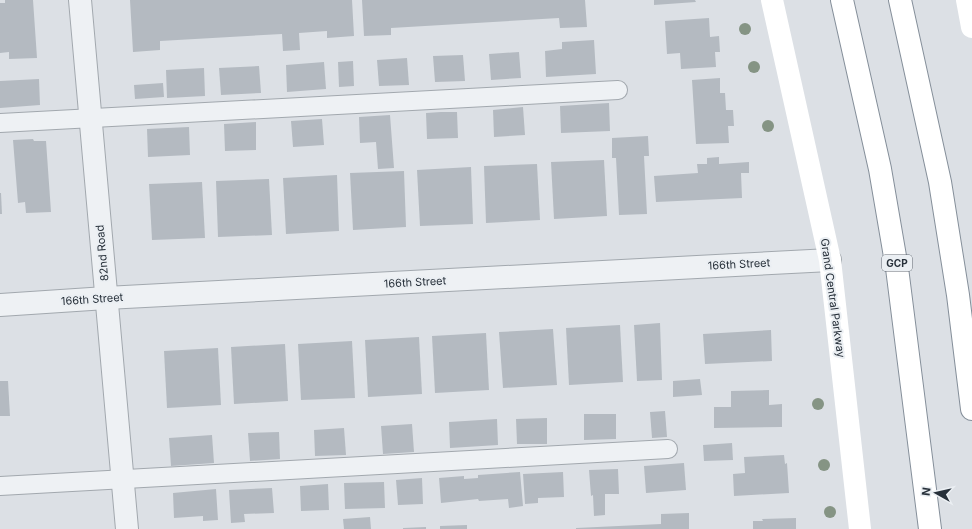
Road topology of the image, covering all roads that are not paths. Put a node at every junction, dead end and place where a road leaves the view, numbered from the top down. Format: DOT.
graph roads {
  1 [pos="80,0"];
  2 [pos="772,0"];
  3 [pos="842,0"];
  4 [pos="900,0"];
  5 [pos="966,0"];
  6 [pos="972,27"];
  7 [pos="618,90"];
  8 [pos="90,119"];
  9 [pos="0,123"];
  10 [pos="830,260"];
  11 [pos="106,298"];
  12 [pos="0,305"];
  13 [pos="972,409"];
  14 [pos="668,448"];
  15 [pos="123,479"];
  16 [pos="0,486"];
  17 [pos="127,529"];
  18 [pos="860,529"];
  19 [pos="930,529"];
  1 -- 8 [label="street, 82nd Road"];
  2 -- 10 [label="main road, Grand Central Parkway"];
  3 -- 19 [label="main road, GCP"];
  4 -- 13 [label="main road"];
  5 -- 6 [label="main road"];
  7 -- 8 [label="lane"];
  8 -- 9 [label="lane"];
  8 -- 11 [label="street, 82nd Road"];
  10 -- 11 [label="street, 166th Street"];
  10 -- 18 [label="main road, Grand Central Parkway"];
  11 -- 12 [label="street, 166th Street"];
  11 -- 15 [label="street, 82nd Road"];
  14 -- 15 [label="lane"];
  15 -- 16 [label="lane"];
  15 -- 17 [label="street, 82nd Road"];
}
